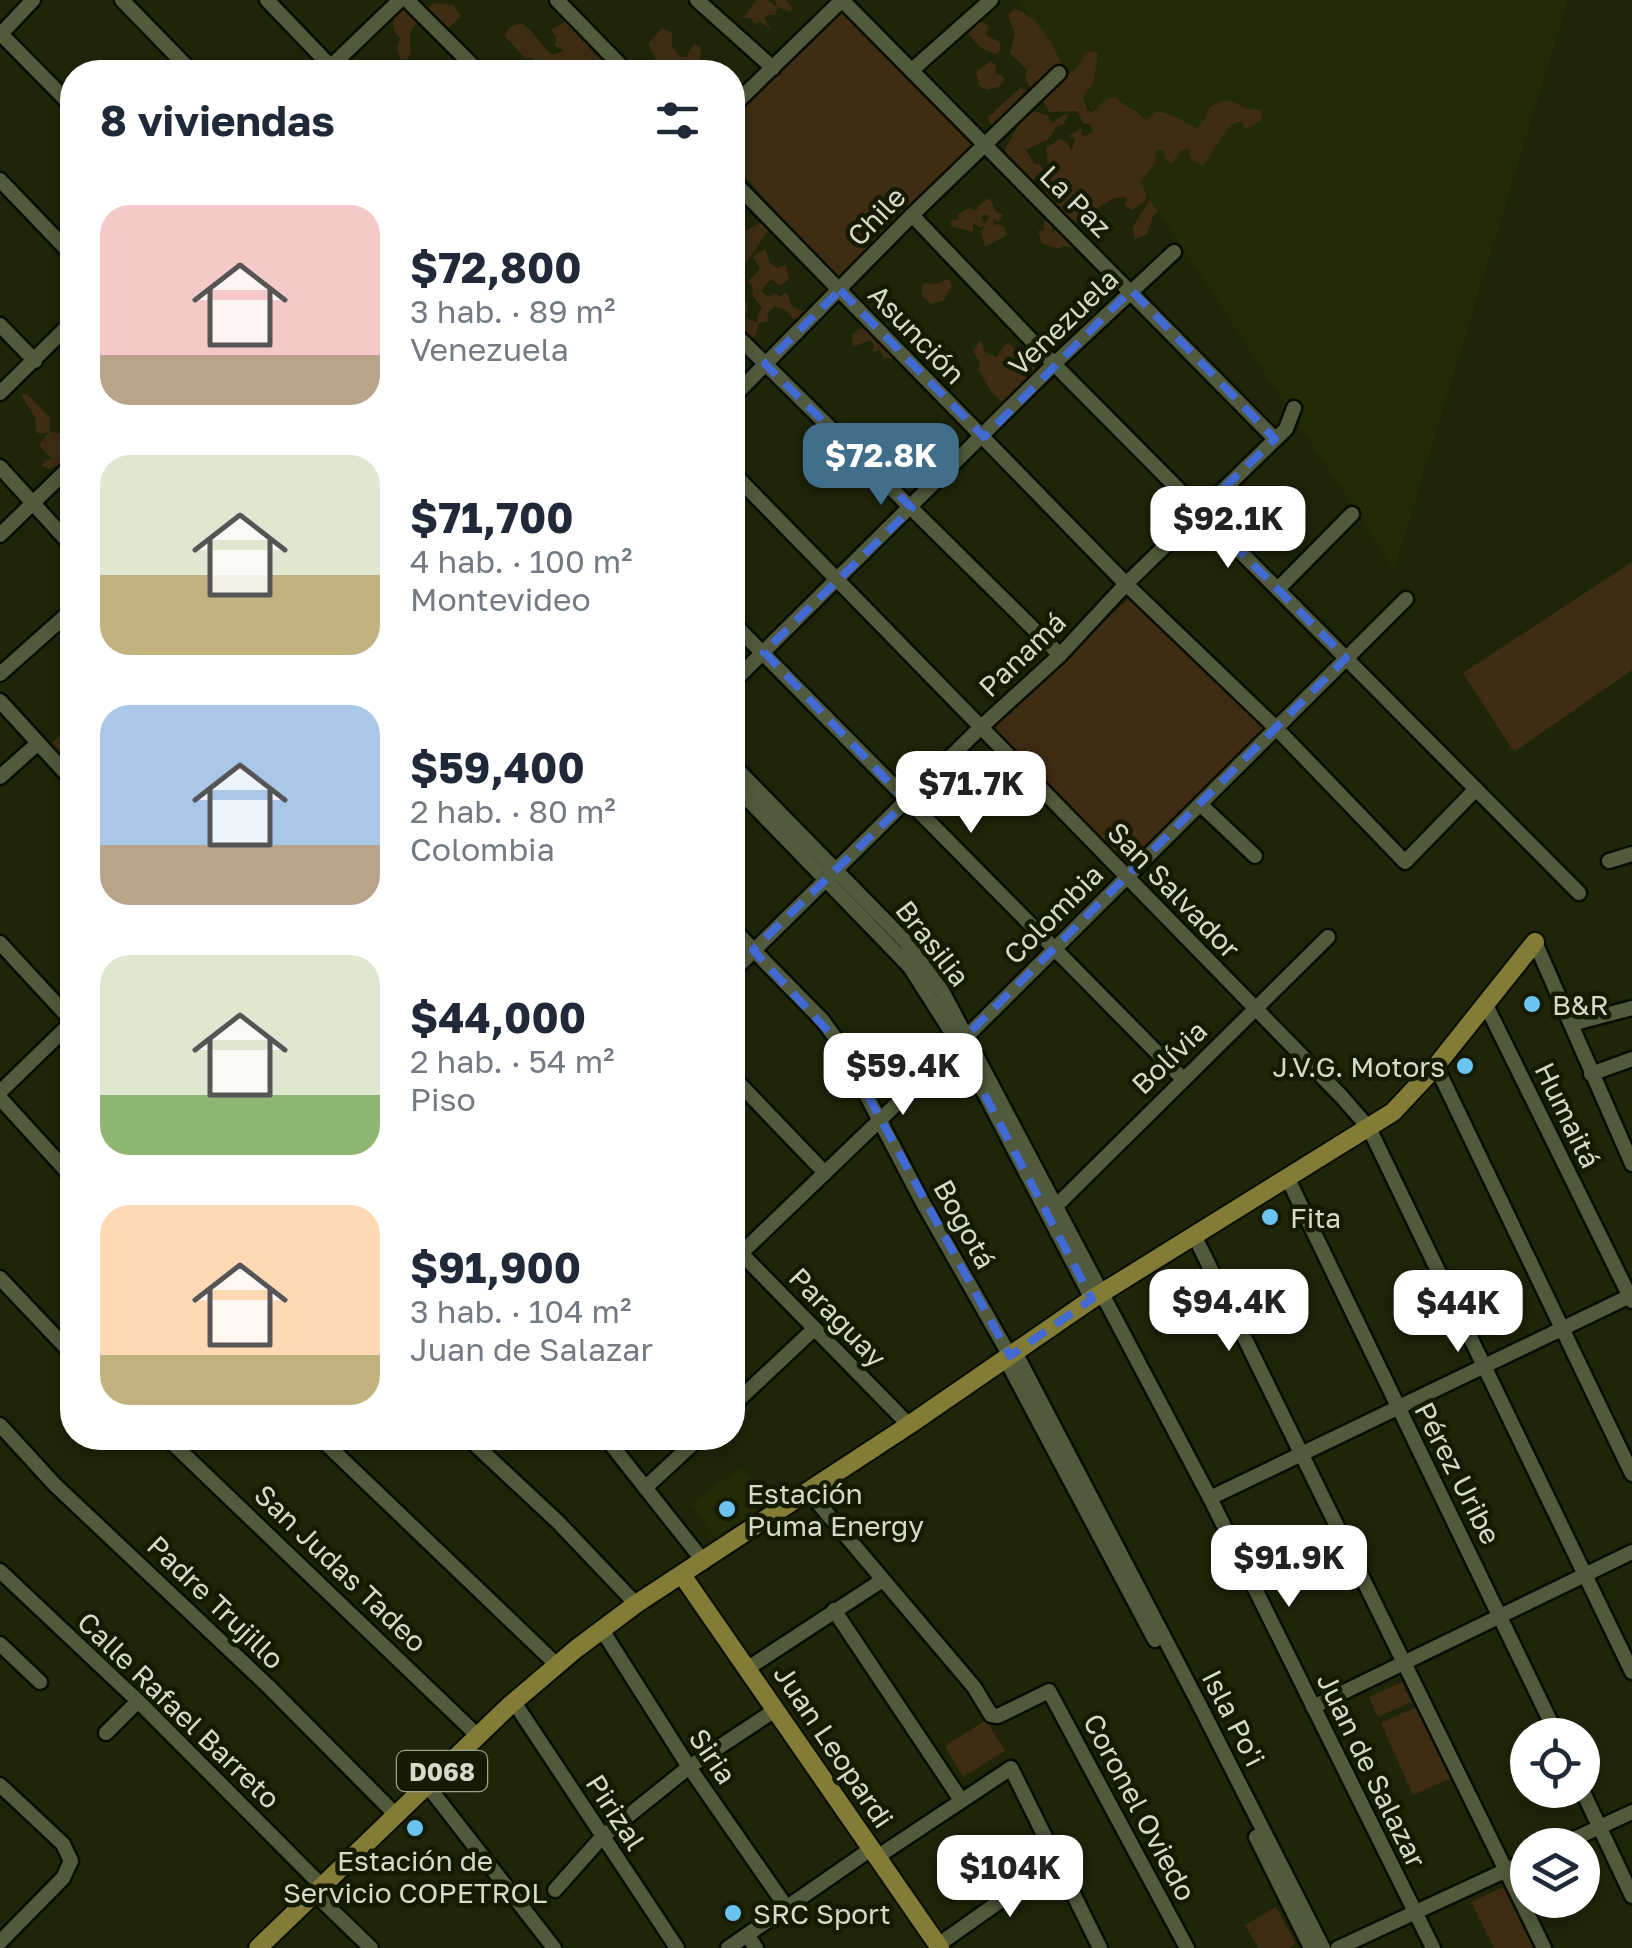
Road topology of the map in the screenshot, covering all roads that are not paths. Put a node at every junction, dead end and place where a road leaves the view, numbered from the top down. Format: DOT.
graph roads {
  1 [pos="33,0"];
  2 [pos="122,0"];
  3 [pos="267,0"];
  4 [pos="404,0"];
  5 [pos="557,0"];
  6 [pos="698,0"];
  7 [pos="842,0"];
  8 [pos="991,0"];
  9 [pos="0,34"];
  10 [pos="180,60"];
  11 [pos="320,60"];
  12 [pos="341,60"];
  13 [pos="466,60"];
  14 [pos="615,60"];
  15 [pos="773,68"];
  16 [pos="912,70"];
  17 [pos="1059,74"];
  18 [pos="60,94"];
  19 [pos="745,95"];
  20 [pos="984,144"];
  21 [pos="0,180"];
  22 [pos="745,193"];
  23 [pos="912,215"];
  24 [pos="60,243"];
  25 [pos="1174,252"];
  26 [pos="840,290"];
  27 [pos="1131,290"];
  28 [pos="0,325"];
  29 [pos="60,335"];
  30 [pos="745,344"];
  31 [pos="35,361"];
  32 [pos="765,364"];
  33 [pos="1054,364"];
  34 [pos="745,385"];
  35 [pos="0,393"];
  36 [pos="1294,408"];
  37 [pos="984,437"];
  38 [pos="1275,439"];
  39 [pos="0,467"];
  40 [pos="60,477"];
  41 [pos="745,486"];
  42 [pos="34,502"];
  43 [pos="912,508"];
  44 [pos="1200,511"];
  45 [pos="1352,514"];
  46 [pos="60,532"];
  47 [pos="0,534"];
  48 [pos="836,580"];
  49 [pos="1126,584"];
  50 [pos="1278,589"];
  51 [pos="1406,599"];
  52 [pos="60,621"];
  53 [pos="745,634"];
  54 [pos="764,652"];
  55 [pos="1060,656"];
  56 [pos="1346,658"];
  57 [pos="745,670"];
  58 [pos="0,674"];
  59 [pos="0,701"];
  60 [pos="980,728"];
  61 [pos="1277,729"];
  62 [pos="37,744"];
  63 [pos="60,757"];
  64 [pos="0,777"];
  65 [pos="745,782"];
  66 [pos="1476,789"];
  67 [pos="745,791"];
  68 [pos="756,798"];
  69 [pos="906,801"];
  70 [pos="1200,804"];
  71 [pos="1632,854"];
  72 [pos="1255,856"];
  73 [pos="1610,860"];
  74 [pos="832,875"];
  75 [pos="1127,876"];
  76 [pos="1579,893"];
  77 [pos="1328,937"];
  78 [pos="745,941"];
  79 [pos="1535,942"];
  80 [pos="0,943"];
  81 [pos="1053,949"];
  82 [pos="754,950"];
  83 [pos="745,959"];
  84 [pos="1486,1005"];
  85 [pos="60,1008"];
  86 [pos="1632,1008"];
  87 [pos="1254,1010"];
  88 [pos="1571,1024"];
  89 [pos="60,1033"];
  90 [pos="962,1040"];
  91 [pos="1632,1059"];
  92 [pos="1436,1066"];
  93 [pos="1591,1074"];
  94 [pos="1182,1078"];
  95 [pos="745,1090"];
  96 [pos="0,1095"];
  97 [pos="880,1120"];
  98 [pos="1369,1128"];
  99 [pos="60,1163"];
  100 [pos="1632,1164"];
  101 [pos="825,1173"];
  102 [pos="1288,1179"];
  103 [pos="1051,1211"];
  104 [pos="1194,1235"];
  105 [pos="745,1245"];
  106 [pos="745,1262"];
  107 [pos="0,1278"];
  108 [pos="1098,1296"];
  109 [pos="1631,1298"];
  110 [pos="1560,1328"];
  111 [pos="814,1330"];
  112 [pos="60,1338"];
  113 [pos="1010,1355"];
  114 [pos="1485,1366"];
  115 [pos="745,1394"];
  116 [pos="1398,1408"];
  117 [pos="909,1425"];
  118 [pos="0,1426"];
  119 [pos="179,1450"];
  120 [pos="333,1450"];
  121 [pos="481,1450"];
  122 [pos="615,1450"];
  123 [pos="686,1450"];
  124 [pos="1302,1454"];
  125 [pos="1632,1474"];
  126 [pos="645,1488"];
  127 [pos="808,1491"];
  128 [pos="1210,1498"];
  129 [pos="1632,1552"];
  130 [pos="704,1562"];
  131 [pos="0,1571"];
  132 [pos="682,1574"];
  133 [pos="1586,1576"];
  134 [pos="881,1581"];
  135 [pos="636,1604"];
  136 [pos="834,1610"];
  137 [pos="1502,1616"];
  138 [pos="602,1630"];
  139 [pos="0,1644"];
  140 [pos="1406,1662"];
  141 [pos="557,1664"];
  142 [pos="748,1668"];
  143 [pos="1632,1672"];
  144 [pos="40,1682"];
  145 [pos="138,1701"];
  146 [pos="514,1702"];
  147 [pos="1313,1707"];
  148 [pos="775,1710"];
  149 [pos="1549,1718"];
  150 [pos="106,1733"];
  151 [pos="479,1737"];
  152 [pos="689,1766"];
  153 [pos="427,1785"];
  154 [pos="0,1786"];
  155 [pos="961,1800"];
  156 [pos="1591,1808"];
  157 [pos="1632,1812"];
  158 [pos="396,1815"];
  159 [pos="1600,1828"];
  160 [pos="602,1837"];
  161 [pos="874,1853"];
  162 [pos="1058,1860"];
  163 [pos="1510,1868"];
  164 [pos="1507,1869"];
  165 [pos="318,1890"];
  166 [pos="555,1890"];
  167 [pos="1632,1896"];
  168 [pos="787,1908"];
  169 [pos="1415,1913"];
  170 [pos="752,1941"];
  171 [pos="0,1942"];
  172 [pos="939,1947"];
  173 [pos="258,1948"];
  174 [pos="371,1948"];
  175 [pos="554,1948"];
  176 [pos="676,1948"];
  177 [pos="728,1948"];
  178 [pos="1100,1948"];
  179 [pos="1187,1948"];
  180 [pos="1311,1948"];
  181 [pos="1322,1948"];
  182 [pos="1338,1948"];
  183 [pos="1433,1948"];
  184 [pos="1544,1948"];
  1 -- 9 [label="street"];
  2 -- 10 [label="street"];
  3 -- 11 [label="street"];
  4 -- 12 [label="street"];
  4 -- 13 [label="street"];
  5 -- 14 [label="street"];
  6 -- 15 [label="street"];
  7 -- 15 [label="street"];
  7 -- 16 [label="street, La Paz"];
  8 -- 16 [label="street"];
  9 -- 18 [label="street"];
  15 -- 19 [label="street"];
  16 -- 20 [label="street, La Paz"];
  17 -- 20 [label="street, Chile"];
  20 -- 23 [label="street, Chile"];
  20 -- 27 [label="street, La Paz"];
  21 -- 24 [label="street"];
  22 -- 26 [label="street, Asunción"];
  23 -- 26 [label="street, Chile"];
  23 -- 33 [label="street"];
  25 -- 27 [label="street, Venezuela"];
  26 -- 32 [label="street, Chile"];
  26 -- 37 [label="street, Asunción"];
  27 -- 33 [label="street, Venezuela"];
  27 -- 38 [label="street, La Paz"];
  28 -- 31 [label="street"];
  29 -- 31 [label="street"];
  30 -- 32 [label="street"];
  31 -- 35 [label="street"];
  32 -- 34 [label="street, Chile"];
  32 -- 43 [label="street"];
  33 -- 37 [label="street, Venezuela"];
  33 -- 44 [label="street"];
  36 -- 38 [label="street, Panamá"];
  37 -- 43 [label="street, Venezuela"];
  37 -- 49 [label="street, Asunción"];
  38 -- 44 [label="street, Panamá"];
  39 -- 42 [label="street"];
  40 -- 42 [label="street"];
  41 -- 48 [label="street, San Salvador"];
  42 -- 46 [label="street"];
  42 -- 47 [label="street"];
  43 -- 48 [label="street, Venezuela"];
  43 -- 55 [label="street"];
  44 -- 49 [label="street, Panamá"];
  44 -- 50 [label="street"];
  45 -- 50 [label="street"];
  48 -- 54 [label="street, Venezuela"];
  48 -- 60 [label="street, San Salvador"];
  49 -- 55 [label="street, Panamá"];
  49 -- 61 [label="street, Asunción"];
  50 -- 56 [label="street"];
  51 -- 56 [label="street, Colombia"];
  52 -- 58 [label="street"];
  53 -- 54 [label="street"];
  54 -- 57 [label="street, Venezuela"];
  54 -- 69 [label="street"];
  55 -- 60 [label="street, Panamá"];
  56 -- 61 [label="street, Colombia"];
  56 -- 66 [label="street"];
  59 -- 62 [label="street"];
  60 -- 69 [label="street, Panamá"];
  60 -- 75 [label="street, San Salvador"];
  61 -- 66 [label="street, Asunción"];
  61 -- 70 [label="street, Colombia"];
  62 -- 63 [label="street"];
  62 -- 64 [label="street"];
  65 -- 68 [label="street, Brasilia"];
  66 -- 76 [label="street"];
  67 -- 68 [label="street, Brasilia"];
  68 -- 74 [label="street, Brasilia"];
  69 -- 74 [label="street, Panamá"];
  69 -- 81 [label="street"];
  70 -- 72 [label="street"];
  70 -- 75 [label="street, Colombia"];
  71 -- 73 [label="street"];
  74 -- 82 [label="street, Panamá"];
  74 -- 90 [label="street, Brasilia"];
  75 -- 81 [label="street, Colombia"];
  75 -- 87 [label="street, San Salvador"];
  77 -- 87 [label="street, Bolívia"];
  78 -- 82 [label="street, Bogotá"];
  79 -- 84 [label="main road, D068"];
  79 -- 88 [label="street"];
  80 -- 85 [label="street"];
  81 -- 90 [label="street, Colombia"];
  81 -- 94 [label="street"];
  82 -- 83 [label="street, Panamá"];
  82 -- 97 [label="street, Bogotá"];
  84 -- 92 [label="main road, D068"];
  84 -- 109 [label="street, Humaitá"];
  86 -- 88 [label="street"];
  87 -- 94 [label="street, Bolívia"];
  87 -- 98 [label="street, San Salvador"];
  88 -- 93 [label="street"];
  89 -- 96 [label="street"];
  90 -- 97 [label="street, Colombia"];
  90 -- 103 [label="street, Brasilia"];
  91 -- 93 [label="street"];
  92 -- 98 [label="main road, D068"];
  92 -- 110 [label="street"];
  93 -- 100 [label="street"];
  94 -- 103 [label="street, Bolívia"];
  95 -- 101 [label="street"];
  96 -- 99 [label="street"];
  97 -- 101 [label="street, Colombia"];
  97 -- 113 [label="street, Bogotá"];
  98 -- 102 [label="main road, D068"];
  98 -- 114 [label="street, San Salvador"];
  101 -- 105 [label="street, Colombia"];
  102 -- 104 [label="main road, D068"];
  102 -- 116 [label="street, Pérez Uribe"];
  103 -- 108 [label="street, Brasilia"];
  104 -- 108 [label="main road, D068"];
  104 -- 124 [label="street"];
  106 -- 111 [label="street, Paraguay"];
  107 -- 112 [label="street"];
  108 -- 113 [label="main road, D068"];
  108 -- 128 [label="street, Juan de Salazar"];
  109 -- 110 [label="street"];
  110 -- 114 [label="street"];
  110 -- 125 [label="street"];
  111 -- 115 [label="street"];
  111 -- 117 [label="street, Paraguay"];
  113 -- 117 [label="main road, D068"];
  113 -- 180 [label="street, Isla Po'i"];
  113 -- 181 [label="street, Isla Po'i"];
  114 -- 116 [label="street"];
  114 -- 133 [label="street, San Salvador"];
  116 -- 124 [label="street"];
  116 -- 137 [label="street, Pérez Uribe"];
  117 -- 127 [label="main road, D068"];
  118 -- 158 [label="street, Padre Trujillo"];
  119 -- 151 [label="street, San Judas Tadeo"];
  120 -- 141 [label="street"];
  121 -- 135 [label="street"];
  122 -- 126 [label="street"];
  123 -- 126 [label="street"];
  124 -- 128 [label="street"];
  124 -- 140 [label="street"];
  126 -- 130 [label="street"];
  127 -- 130 [label="main road, D068"];
  127 -- 134 [label="street"];
  128 -- 147 [label="street, Juan de Salazar"];
  129 -- 133 [label="street"];
  130 -- 132 [label="main road, D068"];
  131 -- 145 [label="street, Calle Rafael Barreto"];
  132 -- 135 [label="main road, D068"];
  132 -- 142 [label="main road, Juan Leopardi"];
  133 -- 137 [label="street"];
  133 -- 143 [label="street, San Salvador"];
  134 -- 136 [label="street"];
  134 -- 179 [label="street, Coronel Oviedo"];
  135 -- 138 [label="main road, D068"];
  136 -- 142 [label="street"];
  136 -- 155 [label="street"];
  137 -- 140 [label="street"];
  137 -- 149 [label="street, Pérez Uribe"];
  138 -- 141 [label="main road, D068"];
  138 -- 152 [label="street, Siria"];
  139 -- 144 [label="street"];
  140 -- 147 [label="street"];
  140 -- 164 [label="street"];
  141 -- 146 [label="main road, D068"];
  142 -- 148 [label="main road, Juan Leopardi"];
  145 -- 150 [label="street"];
  145 -- 165 [label="street, Calle Rafael Barreto"];
  146 -- 151 [label="main road, D068"];
  146 -- 160 [label="street, Pirizal"];
  147 -- 169 [label="street, Juan de Salazar"];
  148 -- 152 [label="street"];
  148 -- 161 [label="main road, Juan Leopardi"];
  151 -- 153 [label="main road, D068"];
  152 -- 160 [label="street"];
  152 -- 168 [label="street, Siria"];
  153 -- 158 [label="main road, D068"];
  153 -- 175 [label="street"];
  154 -- 171 [label="street"];
  155 -- 161 [label="street"];
  155 -- 162 [label="street"];
  156 -- 159 [label="street"];
  157 -- 159 [label="street"];
  158 -- 165 [label="main road, D068"];
  159 -- 167 [label="street"];
  160 -- 166 [label="street"];
  160 -- 176 [label="street, Pirizal"];
  161 -- 168 [label="street"];
  161 -- 172 [label="main road, Juan Leopardi"];
  162 -- 172 [label="street"];
  162 -- 178 [label="street"];
  163 -- 164 [label="street"];
  164 -- 169 [label="street"];
  164 -- 184 [label="street"];
  165 -- 173 [label="main road, D068"];
  165 -- 174 [label="street, Calle Rafael Barreto"];
  168 -- 170 [label="street"];
  169 -- 182 [label="street"];
  169 -- 183 [label="street, Juan de Salazar"];
  170 -- 177 [label="street"];
}
